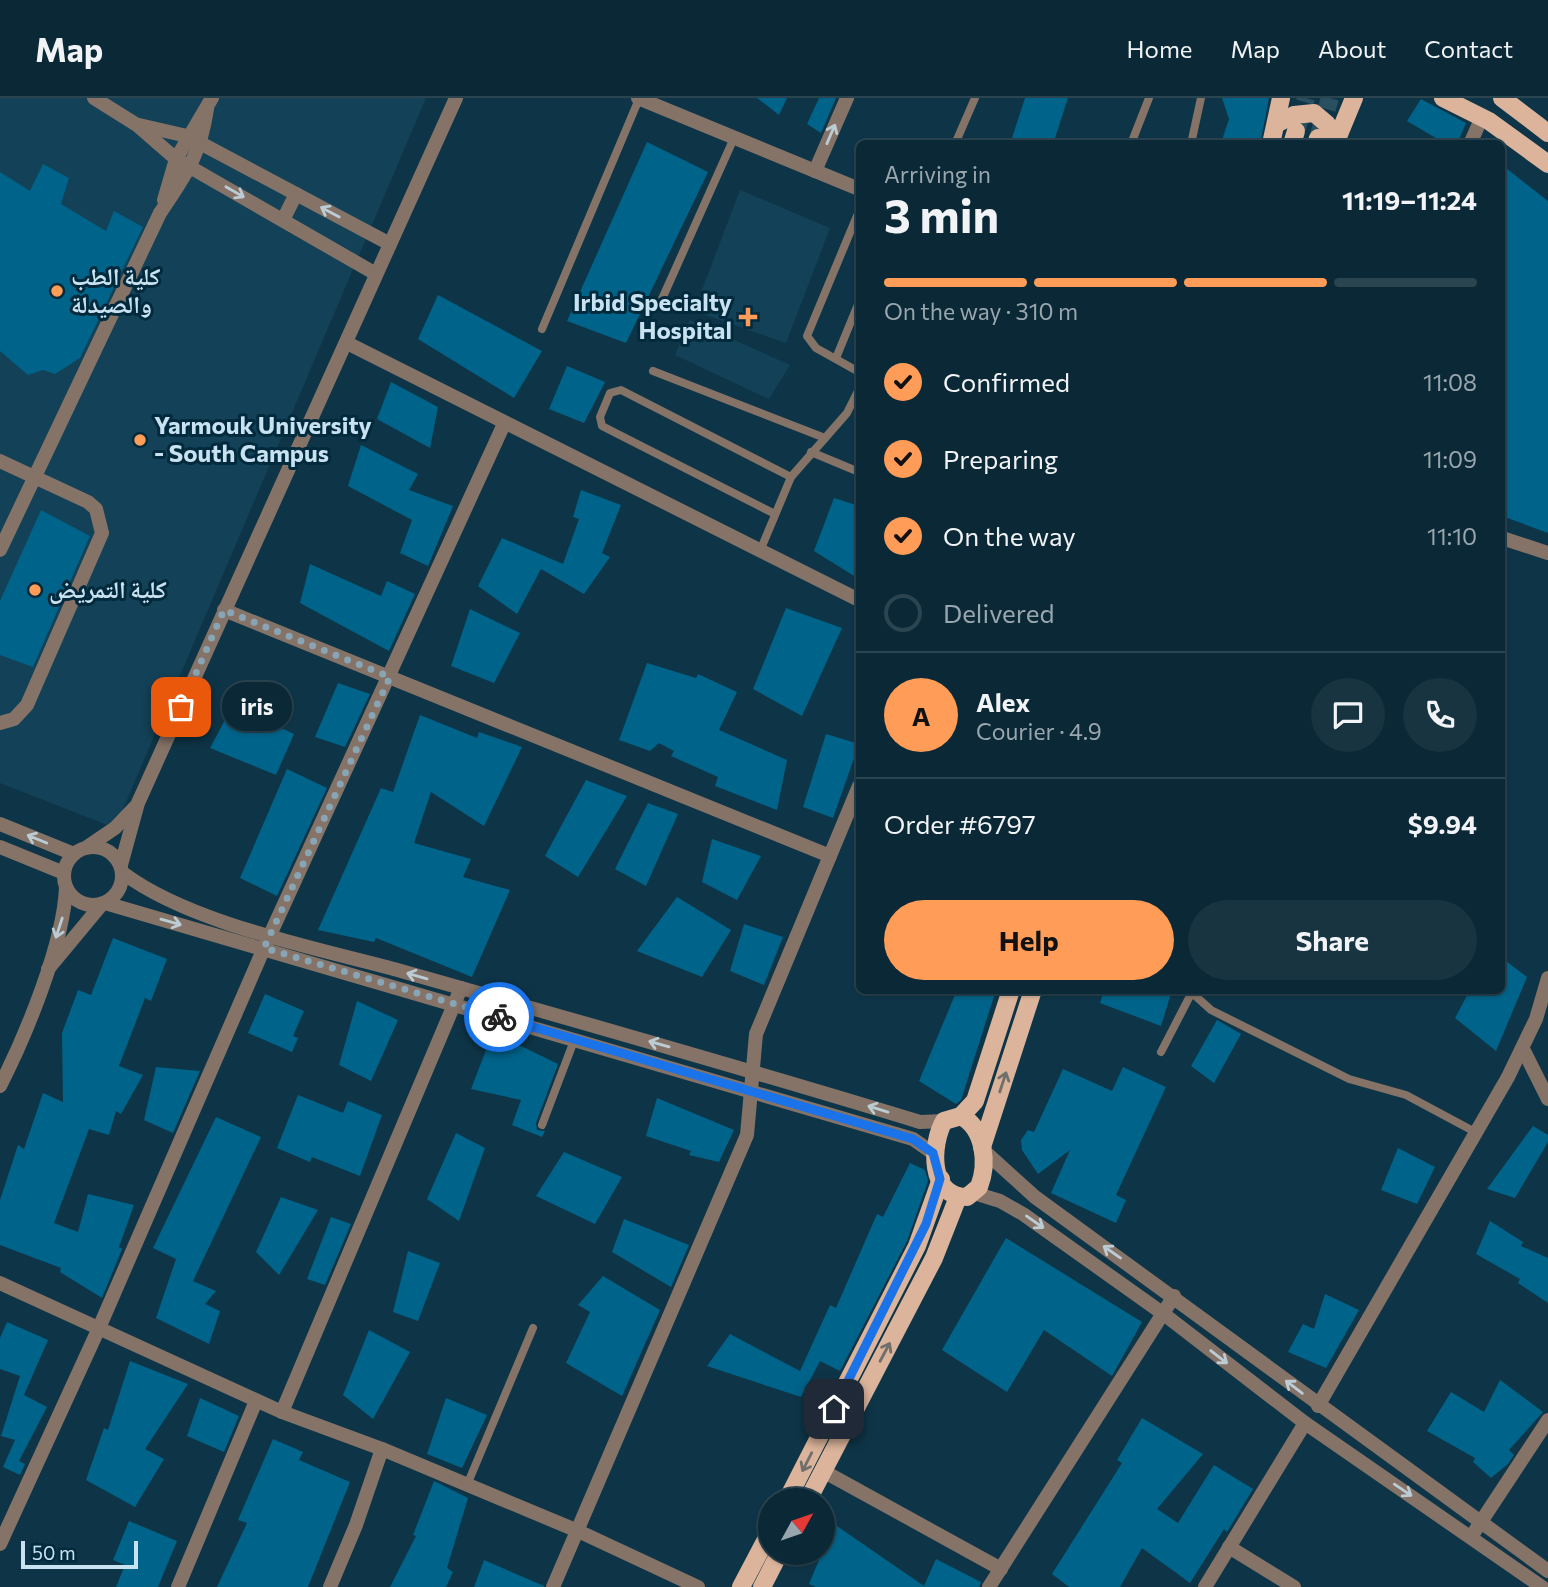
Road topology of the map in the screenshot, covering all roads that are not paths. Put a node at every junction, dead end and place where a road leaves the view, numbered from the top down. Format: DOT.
graph roads {
  1 [pos="94,98"];
  2 [pos="456,98"];
  3 [pos="638,98"];
  4 [pos="847,98"];
  5 [pos="975,98"];
  6 [pos="1149,98"];
  7 [pos="1201,98"];
  8 [pos="1282,98"];
  9 [pos="1354,98"];
  10 [pos="1443,98"];
  11 [pos="1502,98"];
  12 [pos="209,103"];
  13 [pos="1482,117"];
  14 [pos="1276,124"];
  15 [pos="137,125"];
  16 [pos="1548,133"];
  17 [pos="187,136"];
  18 [pos="734,138"];
  19 [pos="957,140"];
  20 [pos="1133,140"];
  21 [pos="1192,140"];
  22 [pos="1272,140"];
  23 [pos="1326,140"];
  24 [pos="1327,140"];
  25 [pos="1472,140"];
  26 [pos="202,144"];
  27 [pos="176,159"];
  28 [pos="1548,164"];
  29 [pos="191,167"];
  30 [pos="815,171"];
  31 [pos="856,188"];
  32 [pos="296,194"];
  33 [pos="160,213"];
  34 [pos="856,218"];
  35 [pos="283,220"];
  36 [pos="390,244"];
  37 [pos="376,274"];
  38 [pos="662,299"];
  39 [pos="856,309"];
  40 [pos="542,329"];
  41 [pos="347,343"];
  42 [pos="836,358"];
  43 [pos="856,370"];
  44 [pos="653,371"];
  45 [pos="856,395"];
  46 [pos="504,424"];
  47 [pos="825,438"];
  48 [pos="811,452"];
  49 [pos="0,461"];
  50 [pos="856,471"];
  51 [pos="35,475"];
  52 [pos="791,477"];
  53 [pos="775,514"];
  54 [pos="1505,539"];
  55 [pos="0,550"];
  56 [pos="760,551"];
  57 [pos="1548,553"];
  58 [pos="856,599"];
  59 [pos="224,610"];
  60 [pos="390,677"];
  61 [pos="0,723"];
  62 [pos="856,793"];
  63 [pos="138,803"];
  64 [pos="0,824"];
  65 [pos="0,847"];
  66 [pos="81,851"];
  67 [pos="830,856"];
  68 [pos="122,869"];
  69 [pos="65,880"];
  70 [pos="104,904"];
  71 [pos="267,941"];
  72 [pos="48,969"];
  73 [pos="1548,978"];
  74 [pos="461,988"];
  75 [pos="1010,994"];
  76 [pos="1032,994"];
  77 [pos="1189,994"];
  78 [pos="1192,994"];
  79 [pos="454,1004"];
  80 [pos="575,1038"];
  81 [pos="1523,1049"];
  82 [pos="1161,1052"];
  83 [pos="751,1070"];
  84 [pos="2,1079"];
  85 [pos="749,1089"];
  86 [pos="1548,1099"];
  87 [pos="952,1118"];
  88 [pos="542,1125"];
  89 [pos="1477,1133"];
  90 [pos="982,1148"];
  91 [pos="933,1153"];
  92 [pos="940,1179"];
  93 [pos="966,1195"];
  94 [pos="0,1283"];
  95 [pos="1174,1296"];
  96 [pos="1165,1315"];
  97 [pos="99,1328"];
  98 [pos="533,1328"];
  99 [pos="256,1401"];
  100 [pos="1318,1406"];
  101 [pos="282,1412"];
  102 [pos="1548,1420"];
  103 [pos="1305,1423"];
  104 [pos="382,1449"];
  105 [pos="823,1471"];
  106 [pos="467,1485"];
  107 [pos="793,1488"];
  108 [pos="814,1488"];
  109 [pos="1482,1522"];
  110 [pos="578,1531"];
  111 [pos="1471,1537"];
  112 [pos="0,1545"];
  113 [pos="1229,1547"];
  114 [pos="758,1555"];
  115 [pos="773,1565"];
  116 [pos="1001,1569"];
  117 [pos="1548,1571"];
  118 [pos="178,1587"];
  119 [pos="330,1587"];
  120 [pos="553,1587"];
  121 [pos="698,1587"];
  122 [pos="741,1587"];
  123 [pos="762,1587"];
  124 [pos="989,1587"];
  125 [pos="1205,1587"];
  126 [pos="1294,1587"];
  127 [pos="1542,1587"];
  1 -- 15 [label="street"];
  2 -- 36 [label="street"];
  3 -- 18 [label="street"];
  3 -- 40 [label="lane"];
  30 -- 4 [label="street, one-way"];
  5 -- 19 [label="lane"];
  6 -- 20 [label="lane"];
  7 -- 21 [label="lane"];
  8 -- 14 [label="main road"];
  9 -- 24 [label="main road"];
  10 -- 13 [label="main road"];
  11 -- 16 [label="main road"];
  12 -- 17 [label="street"];
  12 -- 26 [label="street"];
  13 -- 25 [label="street"];
  13 -- 28 [label="main road"];
  14 -- 22 [label="main road"];
  14 -- 23 [label="main road"];
  15 -- 17 [label="street"];
  15 -- 27 [label="street"];
  17 -- 26 [label="street"];
  17 -- 27 [label="street"];
  18 -- 30 [label="street"];
  18 -- 38 [label="lane"];
  26 -- 29 [label="street"];
  26 -- 32 [label="street"];
  27 -- 29 [label="street"];
  27 -- 33 [label="street"];
  29 -- 33 [label="street"];
  29 -- 35 [label="street, one-way"];
  30 -- 31 [label="street"];
  32 -- 35 [label="street"];
  36 -- 32 [label="street, one-way"];
  33 -- 51 [label="street"];
  34 -- 42 [label="lane"];
  35 -- 37 [label="street"];
  36 -- 37 [label="street"];
  37 -- 41 [label="street"];
  39 -- 42 [label="lane"];
  41 -- 46 [label="street"];
  41 -- 59 [label="street"];
  42 -- 43 [label="lane"];
  44 -- 47 [label="lane"];
  45 -- 47 [label="lane"];
  46 -- 56 [label="street"];
  46 -- 60 [label="street"];
  47 -- 48 [label="lane"];
  48 -- 50 [label="lane"];
  48 -- 52 [label="lane"];
  49 -- 51 [label="street"];
  51 -- 55 [label="street"];
  51 -- 61 [label="street"];
  52 -- 53 [label="lane"];
  52 -- 53 [label="lane"];
  53 -- 56 [label="lane"];
  54 -- 57 [label="street"];
  56 -- 58 [label="street"];
  59 -- 60 [label="street"];
  59 -- 63 [label="street"];
  60 -- 67 [label="street"];
  60 -- 71 [label="street"];
  62 -- 67 [label="street"];
  63 -- 66 [label="street"];
  63 -- 68 [label="street"];
  66 -- 64 [label="street, one-way"];
  65 -- 69 [label="street"];
  66 -- 68 [label="street"];
  66 -- 69 [label="street"];
  67 -- 83 [label="street"];
  68 -- 70 [label="street"];
  68 -- 71 [label="street"];
  69 -- 70 [label="street"];
  69 -- 72 [label="street, one-way"];
  70 -- 71 [label="street, one-way"];
  70 -- 72 [label="street"];
  74 -- 71 [label="street, one-way"];
  71 -- 79 [label="street"];
  71 -- 97 [label="street"];
  72 -- 84 [label="street"];
  73 -- 81 [label="street"];
  74 -- 79 [label="street"];
  83 -- 74 [label="street, one-way"];
  75 -- 87 [label="main road"];
  90 -- 76 [label="main road, one-way"];
  77 -- 82 [label="lane"];
  78 -- 89 [label="lane"];
  79 -- 80 [label="street"];
  79 -- 101 [label="street"];
  80 -- 85 [label="street"];
  80 -- 88 [label="lane"];
  81 -- 86 [label="street"];
  81 -- 89 [label="street"];
  83 -- 85 [label="street"];
  87 -- 83 [label="street, one-way"];
  85 -- 91 [label="street"];
  85 -- 110 [label="street"];
  87 -- 90 [label="main road"];
  87 -- 91 [label="main road"];
  89 -- 100 [label="street"];
  90 -- 93 [label="main road"];
  95 -- 90 [label="street, one-way"];
  91 -- 92 [label="main road"];
  92 -- 93 [label="main road"];
  92 -- 107 [label="main road, one-way"];
  93 -- 96 [label="street, one-way"];
  105 -- 93 [label="main road, one-way"];
  94 -- 97 [label="street"];
  95 -- 96 [label="street"];
  100 -- 95 [label="street, one-way"];
  96 -- 103 [label="street, one-way"];
  96 -- 116 [label="street"];
  97 -- 99 [label="street"];
  97 -- 112 [label="street"];
  98 -- 106 [label="lane"];
  99 -- 101 [label="street"];
  99 -- 118 [label="street"];
  100 -- 109 [label="street"];
  101 -- 104 [label="street"];
  102 -- 109 [label="street"];
  103 -- 111 [label="street, one-way"];
  103 -- 113 [label="street"];
  104 -- 106 [label="street"];
  104 -- 119 [label="street"];
  105 -- 108 [label="main road"];
  105 -- 116 [label="street"];
  106 -- 110 [label="street"];
  109 -- 111 [label="street"];
  109 -- 117 [label="street"];
  110 -- 120 [label="street"];
  110 -- 121 [label="street"];
  111 -- 127 [label="street"];
  113 -- 125 [label="street"];
  113 -- 126 [label="street"];
  114 -- 122 [label="main road"];
  115 -- 123 [label="main road"];
  116 -- 124 [label="street"];
}
